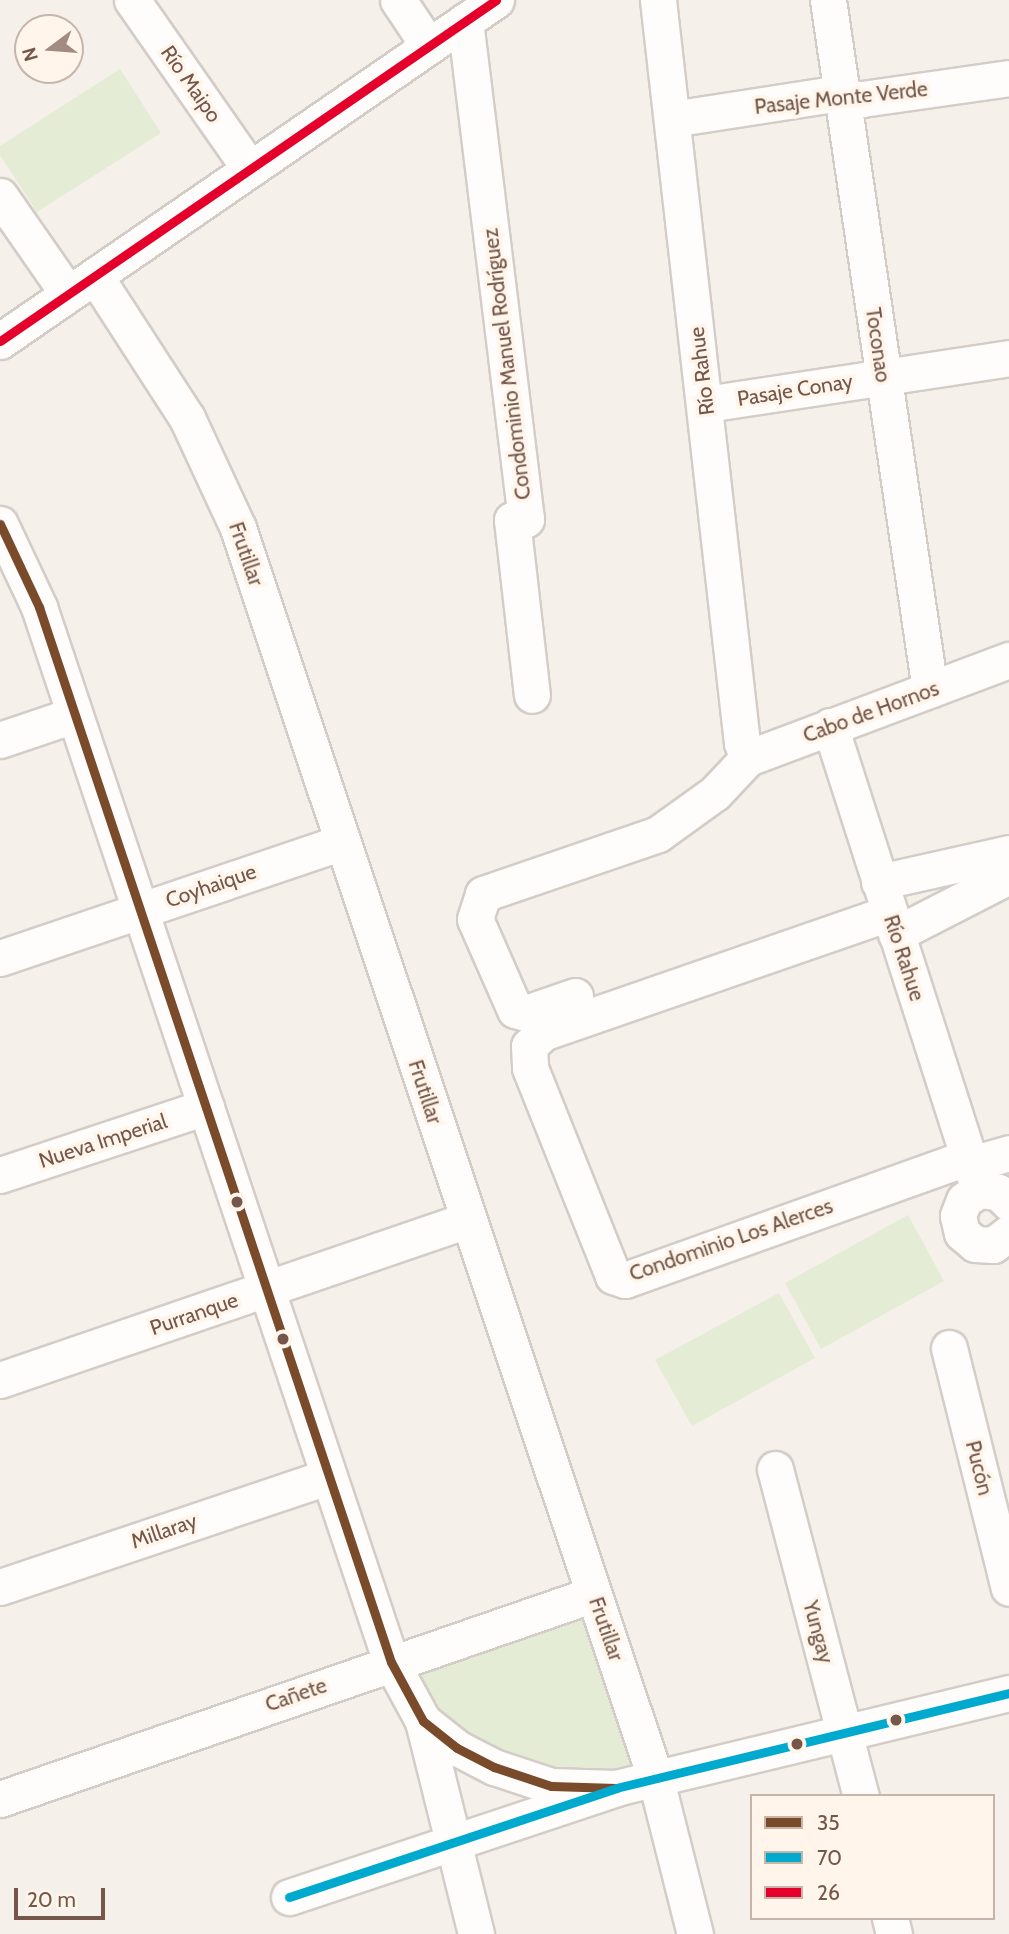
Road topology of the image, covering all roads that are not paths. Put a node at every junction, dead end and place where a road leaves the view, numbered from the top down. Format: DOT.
graph roads {
  1 [pos="132,0"];
  2 [pos="398,0"];
  3 [pos="496,0"];
  4 [pos="658,0"];
  5 [pos="828,0"];
  6 [pos="465,20"];
  7 [pos="428,46"];
  8 [pos="1009,78"];
  9 [pos="842,97"];
  10 [pos="672,119"];
  11 [pos="250,169"];
  12 [pos="0,196"];
  13 [pos="81,285"];
  14 [pos="0,341"];
  15 [pos="1009,358"];
  16 [pos="883,377"];
  17 [pos="706,404"];
  18 [pos="0,524"];
  19 [pos="1009,660"];
  20 [pos="930,690"];
  21 [pos="532,695"];
  22 [pos="75,715"];
  23 [pos="831,726"];
  24 [pos="0,740"];
  25 [pos="745,750"];
  26 [pos="342,842"];
  27 [pos="1009,853"];
  28 [pos="1009,876"];
  29 [pos="842,904"];
  30 [pos="140,910"];
  31 [pos="888,910"];
  32 [pos="0,958"];
  33 [pos="206,1107"];
  34 [pos="1009,1153"];
  35 [pos="0,1175"];
  36 [pos="982,1179"];
  37 [pos="468,1220"];
  38 [pos="1009,1233"];
  39 [pos="266,1289"];
  40 [pos="948,1348"];
  41 [pos="0,1380"];
  42 [pos="775,1469"];
  43 [pos="329,1476"];
  44 [pos="996,1478"];
  45 [pos="0,1587"];
  46 [pos="1009,1587"];
  47 [pos="594,1594"];
  48 [pos="391,1662"];
  49 [pos="1009,1693"];
  50 [pos="424,1721"];
  51 [pos="845,1732"];
  52 [pos="656,1780"];
  53 [pos="616,1788"];
  54 [pos="860,1794"];
  55 [pos="0,1799"];
  56 [pos="454,1845"];
  57 [pos="289,1897"];
  58 [pos="476,1934"];
  59 [pos="695,1934"];
  1 -- 11 [label="street, Río Maipo"];
  2 -- 7 [label="street"];
  3 -- 6 [label="street"];
  4 -- 10 [label="street, Río Rahue"];
  5 -- 9 [label="street, Toconao"];
  6 -- 7 [label="street"];
  6 -- 21 [label="street, Condominio Manuel Rodríguez"];
  7 -- 11 [label="street"];
  8 -- 9 [label="street, Pasaje Monte Verde"];
  9 -- 10 [label="street, Pasaje Monte Verde"];
  9 -- 16 [label="street, Toconao"];
  10 -- 17 [label="street, Río Rahue"];
  11 -- 13 [label="street"];
  12 -- 13 [label="street, Frutillar"];
  13 -- 14 [label="street"];
  13 -- 26 [label="street, Frutillar"];
  15 -- 16 [label="street, Pasaje Conay"];
  16 -- 17 [label="street, Pasaje Conay"];
  16 -- 20 [label="street, Toconao"];
  17 -- 25 [label="street, Río Rahue"];
  18 -- 22 [label="street"];
  19 -- 20 [label="street, Cabo de Hornos"];
  20 -- 23 [label="street, Cabo de Hornos"];
  22 -- 24 [label="street"];
  22 -- 30 [label="street"];
  23 -- 25 [label="street, Cabo de Hornos"];
  23 -- 31 [label="street, Río Rahue"];
  25 -- 29 [label="street"];
  26 -- 30 [label="street, Coyhaique"];
  26 -- 37 [label="street, Frutillar"];
  27 -- 31 [label="street"];
  28 -- 31 [label="street"];
  30 -- 32 [label="street, Coyhaique"];
  30 -- 33 [label="street"];
  31 -- 36 [label="street, Río Rahue"];
  31 -- 36 [label="street, Condominio Los Alerces"];
  33 -- 35 [label="street, Nueva Imperial"];
  33 -- 39 [label="street"];
  34 -- 36 [label="street, Condominio Los Alerces"];
  36 -- 38 [label="street"];
  37 -- 39 [label="street, Purranque"];
  37 -- 47 [label="street, Frutillar"];
  39 -- 41 [label="street, Purranque"];
  39 -- 43 [label="street"];
  40 -- 44 [label="street, Pucón"];
  42 -- 51 [label="street, Yungay"];
  43 -- 45 [label="street, Millaray"];
  43 -- 48 [label="street"];
  44 -- 46 [label="street, Pucón"];
  47 -- 48 [label="street, Cañete"];
  47 -- 52 [label="street, Frutillar"];
  48 -- 50 [label="street"];
  48 -- 55 [label="street, Cañete"];
  49 -- 51 [label="street"];
  50 -- 53 [label="street"];
  50 -- 56 [label="street"];
  51 -- 52 [label="street"];
  51 -- 54 [label="street, Yungay"];
  52 -- 53 [label="street"];
  52 -- 59 [label="street, Frutillar"];
  53 -- 56 [label="street"];
  56 -- 57 [label="street"];
  56 -- 58 [label="street"];
}
